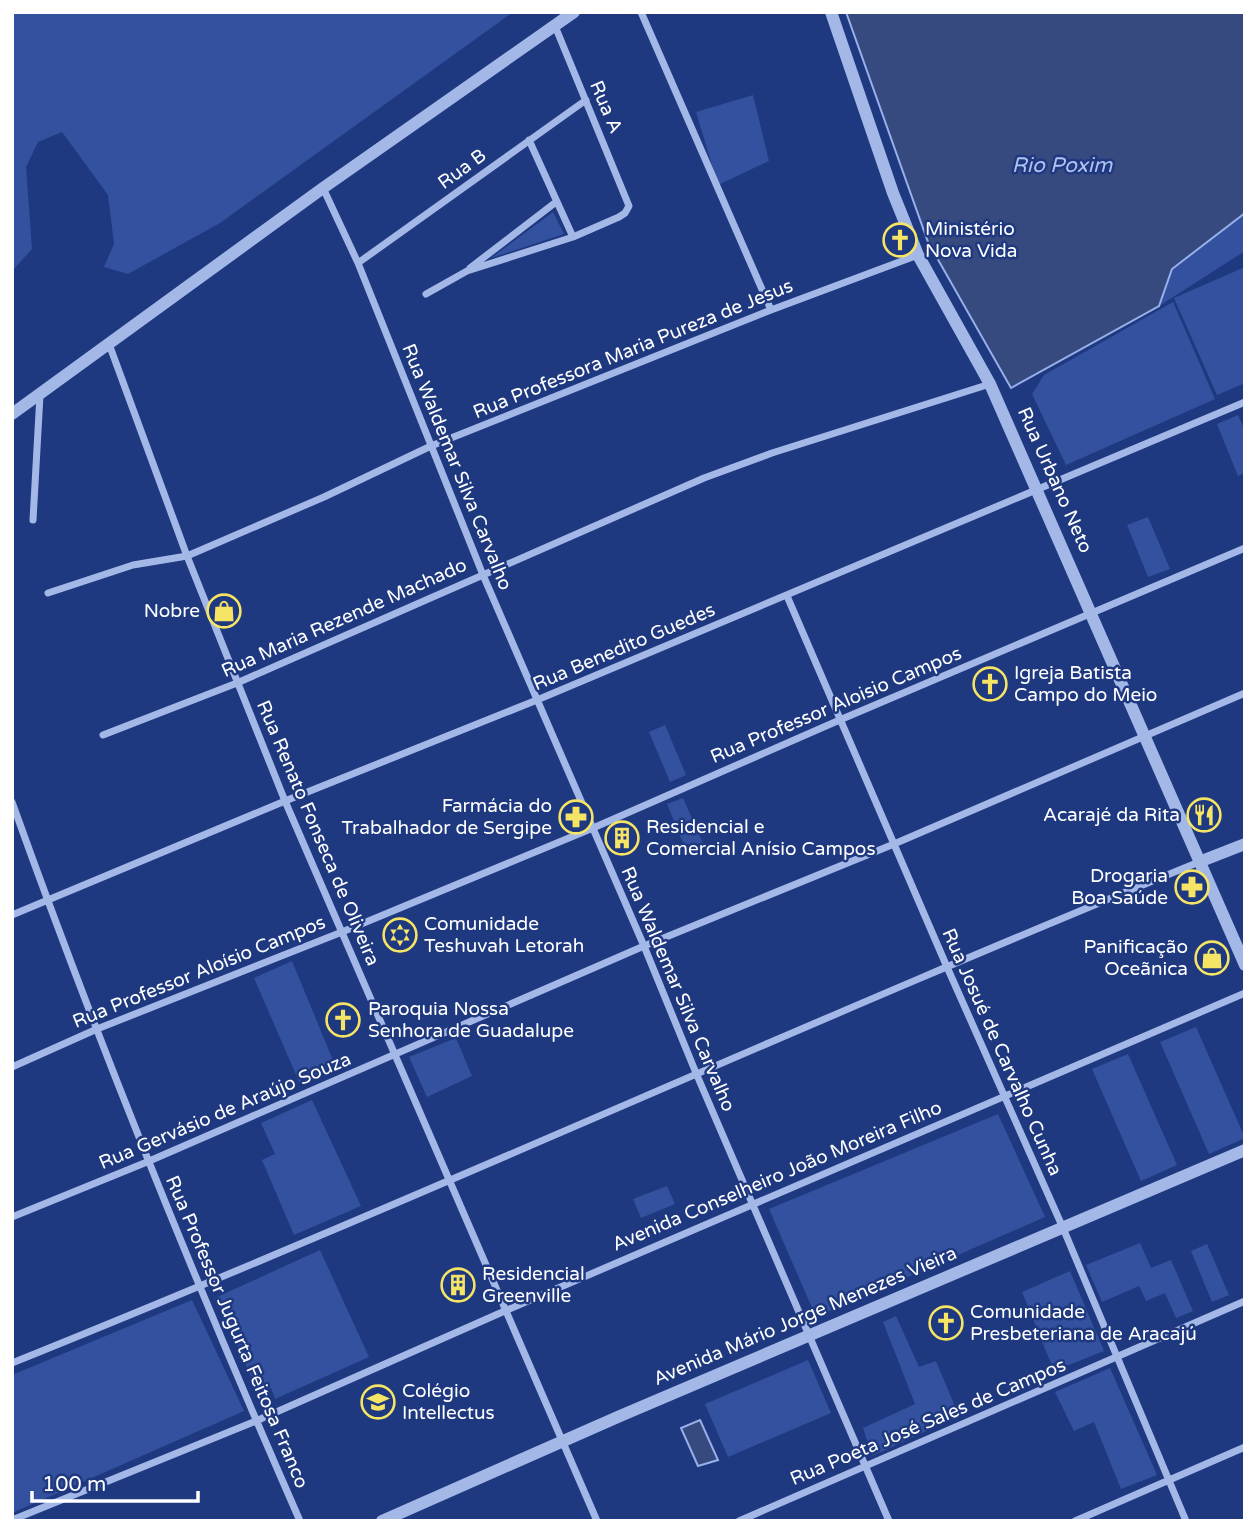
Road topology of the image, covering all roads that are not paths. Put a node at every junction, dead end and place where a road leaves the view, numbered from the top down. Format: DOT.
graph roads {
  1 [pos="574,12"];
  2 [pos="641,12"];
  3 [pos="831,12"];
  4 [pos="555,26"];
  5 [pos="586,100"];
  6 [pos="529,140"];
  7 [pos="323,188"];
  8 [pos="556,202"];
  9 [pos="573,237"];
  10 [pos="918,255"];
  11 [pos="358,263"];
  12 [pos="467,271"];
  13 [pos="426,294"];
  14 [pos="771,310"];
  15 [pos="109,344"];
  16 [pos="990,384"];
  17 [pos="40,394"];
  18 [pos="1245,402"];
  19 [pos="12,414"];
  20 [pos="431,446"];
  21 [pos="1038,489"];
  22 [pos="33,520"];
  23 [pos="1245,548"];
  24 [pos="187,556"];
  25 [pos="484,575"];
  26 [pos="48,593"];
  27 [pos="787,596"];
  28 [pos="1092,613"];
  29 [pos="237,683"];
  30 [pos="1245,693"];
  31 [pos="537,700"];
  32 [pos="842,719"];
  33 [pos="103,734"];
  34 [pos="1144,736"];
  35 [pos="285,800"];
  36 [pos="12,802"];
  37 [pos="593,828"];
  38 [pos="894,844"];
  39 [pos="1245,844"];
  40 [pos="1199,862"];
  41 [pos="48,902"];
  42 [pos="12,915"];
  43 [pos="342,932"];
  44 [pos="645,946"];
  45 [pos="1245,965"];
  46 [pos="947,967"];
  47 [pos="1245,993"];
  48 [pos="97,1029"];
  49 [pos="395,1056"];
  50 [pos="12,1067"];
  51 [pos="696,1073"];
  52 [pos="1004,1096"];
  53 [pos="1245,1150"];
  54 [pos="147,1162"];
  55 [pos="448,1180"];
  56 [pos="752,1204"];
  57 [pos="12,1217"];
  58 [pos="1063,1228"];
  59 [pos="199,1288"];
  60 [pos="1245,1301"];
  61 [pos="507,1310"];
  62 [pos="811,1336"];
  63 [pos="1118,1357"];
  64 [pos="12,1363"];
  65 [pos="256,1421"];
  66 [pos="563,1442"];
  67 [pos="1245,1447"];
  68 [pos="865,1466"];
  69 [pos="1170,1480"];
  70 [pos="12,1520"];
  71 [pos="300,1521"];
  72 [pos="382,1521"];
  73 [pos="597,1521"];
  74 [pos="738,1521"];
  75 [pos="889,1521"];
  76 [pos="1075,1521"];
  77 [pos="1186,1521"];
  1 -- 4 [label="street"];
  2 -- 14 [label="street"];
  3 -- 10 [label="street, Rua Urbano Neto"];
  4 -- 5 [label="street, Rua A"];
  4 -- 7 [label="street"];
  5 -- 6 [label="street, Rua B"];
  5 -- 9 [label="street, Rua A"];
  6 -- 8 [label="street"];
  6 -- 11 [label="street, Rua B"];
  7 -- 11 [label="street, Rua Waldemar Silva Carvalho"];
  7 -- 15 [label="street"];
  8 -- 9 [label="street"];
  8 -- 12 [label="street"];
  9 -- 12 [label="street"];
  10 -- 14 [label="street, Rua Professora Maria Pureza de Jesus"];
  10 -- 16 [label="street, Rua Urbano Neto"];
  11 -- 20 [label="street, Rua Waldemar Silva Carvalho"];
  12 -- 13 [label="street"];
  14 -- 20 [label="street, Rua Professora Maria Pureza de Jesus"];
  15 -- 17 [label="street"];
  15 -- 24 [label="street, Rua Renato Fonseca de Oliveira"];
  16 -- 21 [label="street, Rua Urbano Neto"];
  16 -- 25 [label="street, Rua Maria Rezende Machado"];
  17 -- 19 [label="street"];
  17 -- 22 [label="street"];
  18 -- 21 [label="street, Rua Benedito Guedes"];
  20 -- 24 [label="street, Rua Professora Maria Pureza de Jesus"];
  20 -- 25 [label="street, Rua Waldemar Silva Carvalho"];
  21 -- 27 [label="street, Rua Benedito Guedes"];
  21 -- 28 [label="street, Rua Urbano Neto"];
  23 -- 28 [label="street, Rua Professor Aloisio Campos"];
  24 -- 26 [label="street, Rua Professora Maria Pureza de Jesus"];
  24 -- 29 [label="street, Rua Renato Fonseca de Oliveira"];
  25 -- 29 [label="street, Rua Maria Rezende Machado"];
  25 -- 31 [label="street, Rua Waldemar Silva Carvalho"];
  27 -- 31 [label="street, Rua Benedito Guedes"];
  27 -- 32 [label="street, Rua Josué de Carvalho Cunha"];
  28 -- 32 [label="street, Rua Professor Aloisio Campos"];
  28 -- 34 [label="street, Rua Urbano Neto"];
  29 -- 33 [label="street, Rua Maria Rezende Machado"];
  29 -- 35 [label="street, Rua Renato Fonseca de Oliveira"];
  30 -- 34 [label="street, Rua Gervásio de Araújo Souza"];
  31 -- 35 [label="street, Rua Benedito Guedes"];
  31 -- 37 [label="street, Rua Waldemar Silva Carvalho"];
  32 -- 37 [label="street, Rua Professor Aloisio Campos"];
  32 -- 38 [label="street, Rua Josué de Carvalho Cunha"];
  34 -- 38 [label="street, Rua Gervásio de Araújo Souza"];
  34 -- 40 [label="street, Rua Urbano Neto"];
  35 -- 41 [label="street, Rua Benedito Guedes"];
  35 -- 43 [label="street, Rua Renato Fonseca de Oliveira"];
  36 -- 41 [label="street, Rua Professor Jugurta Feitosa Franco"];
  37 -- 43 [label="street, Rua Professor Aloísio Campos"];
  37 -- 44 [label="street, Rua Waldemar Silva Carvalho"];
  38 -- 44 [label="street, Rua Gervásio de Araújo Souza"];
  38 -- 46 [label="street, Rua Josué de Carvalho Cunha"];
  39 -- 40 [label="street"];
  40 -- 45 [label="street, Rua Urbano Neto"];
  40 -- 46 [label="street"];
  41 -- 42 [label="street, Rua Benedito Guedes"];
  41 -- 48 [label="street, Rua Professor Jugurta Feitosa Franco"];
  43 -- 48 [label="street, Rua Professor Aloísio Campos"];
  43 -- 49 [label="street, Rua Renato Fonseca de Oliveira"];
  44 -- 49 [label="street, Rua Gervásio de Araújo Souza"];
  44 -- 51 [label="street, Rua Waldemar Silva Carvalho"];
  46 -- 51 [label="street"];
  46 -- 52 [label="street, Rua Josué de Carvalho Cunha"];
  47 -- 52 [label="street, Avenida Conselheiro João Moreira Filho"];
  48 -- 50 [label="street, Rua Professor Aloísio Campos"];
  48 -- 54 [label="street, Rua Professor Jugurta Feitosa Franco"];
  49 -- 54 [label="street, Rua Gervásio de Araújo Souza"];
  49 -- 55 [label="street, Rua Renato Fonseca de Oliveira"];
  51 -- 55 [label="street"];
  51 -- 56 [label="street, Rua Waldemar Silva Carvalho"];
  52 -- 56 [label="street, Avenida Conselheiro João Moreira Filho"];
  52 -- 58 [label="street, Rua Josué de Carvalho Cunha"];
  53 -- 58 [label="street, Avenida Mário Jorge Menezes Vieira"];
  54 -- 57 [label="street, Rua Gervásio de Araújo Souza"];
  54 -- 59 [label="street, Rua Professor Jugurta Feitosa Franco"];
  55 -- 59 [label="street"];
  55 -- 61 [label="street, Rua Renato Fonseca de Oliveira"];
  56 -- 61 [label="street, Avenida Conselheiro João Moreira Filho"];
  56 -- 62 [label="street, Rua Waldemar Silva Carvalho"];
  58 -- 62 [label="street, Avenida Mário Jorge Menezes Vieira"];
  58 -- 63 [label="street, Rua Josué de Carvalho Cunha"];
  59 -- 64 [label="street"];
  59 -- 65 [label="street, Rua Professor Jugurta Feitosa Franco"];
  60 -- 63 [label="street, Rua Poeta José Sales de Campos"];
  61 -- 65 [label="street, Avenida Conselheiro João Moreira Filho"];
  61 -- 66 [label="street, Rua Renato Fonseca de Oliveira"];
  62 -- 66 [label="street, Avenida Mário Jorge Menezes Vieira"];
  62 -- 68 [label="street, Rua Waldemar Silva Carvalho"];
  63 -- 68 [label="street, Rua Poeta José Sales de Campos"];
  63 -- 69 [label="street, Rua Josué de Carvalho Cunha"];
  65 -- 70 [label="street, Avenida Conselheiro João Moreira Filho"];
  65 -- 71 [label="street, Rua Professor Jugurta Feitosa Franco"];
  66 -- 72 [label="street, Avenida Mário Jorge Menezes Vieira"];
  66 -- 73 [label="street, Rua Renato Fonseca de Oliveira"];
  67 -- 69 [label="street"];
  68 -- 74 [label="street, Rua Poeta José Sales de Campos"];
  68 -- 75 [label="street, Rua Waldemar Silva Carvalho"];
  69 -- 76 [label="street"];
  69 -- 77 [label="street, Rua Josué de Carvalho Cunha"];
}
